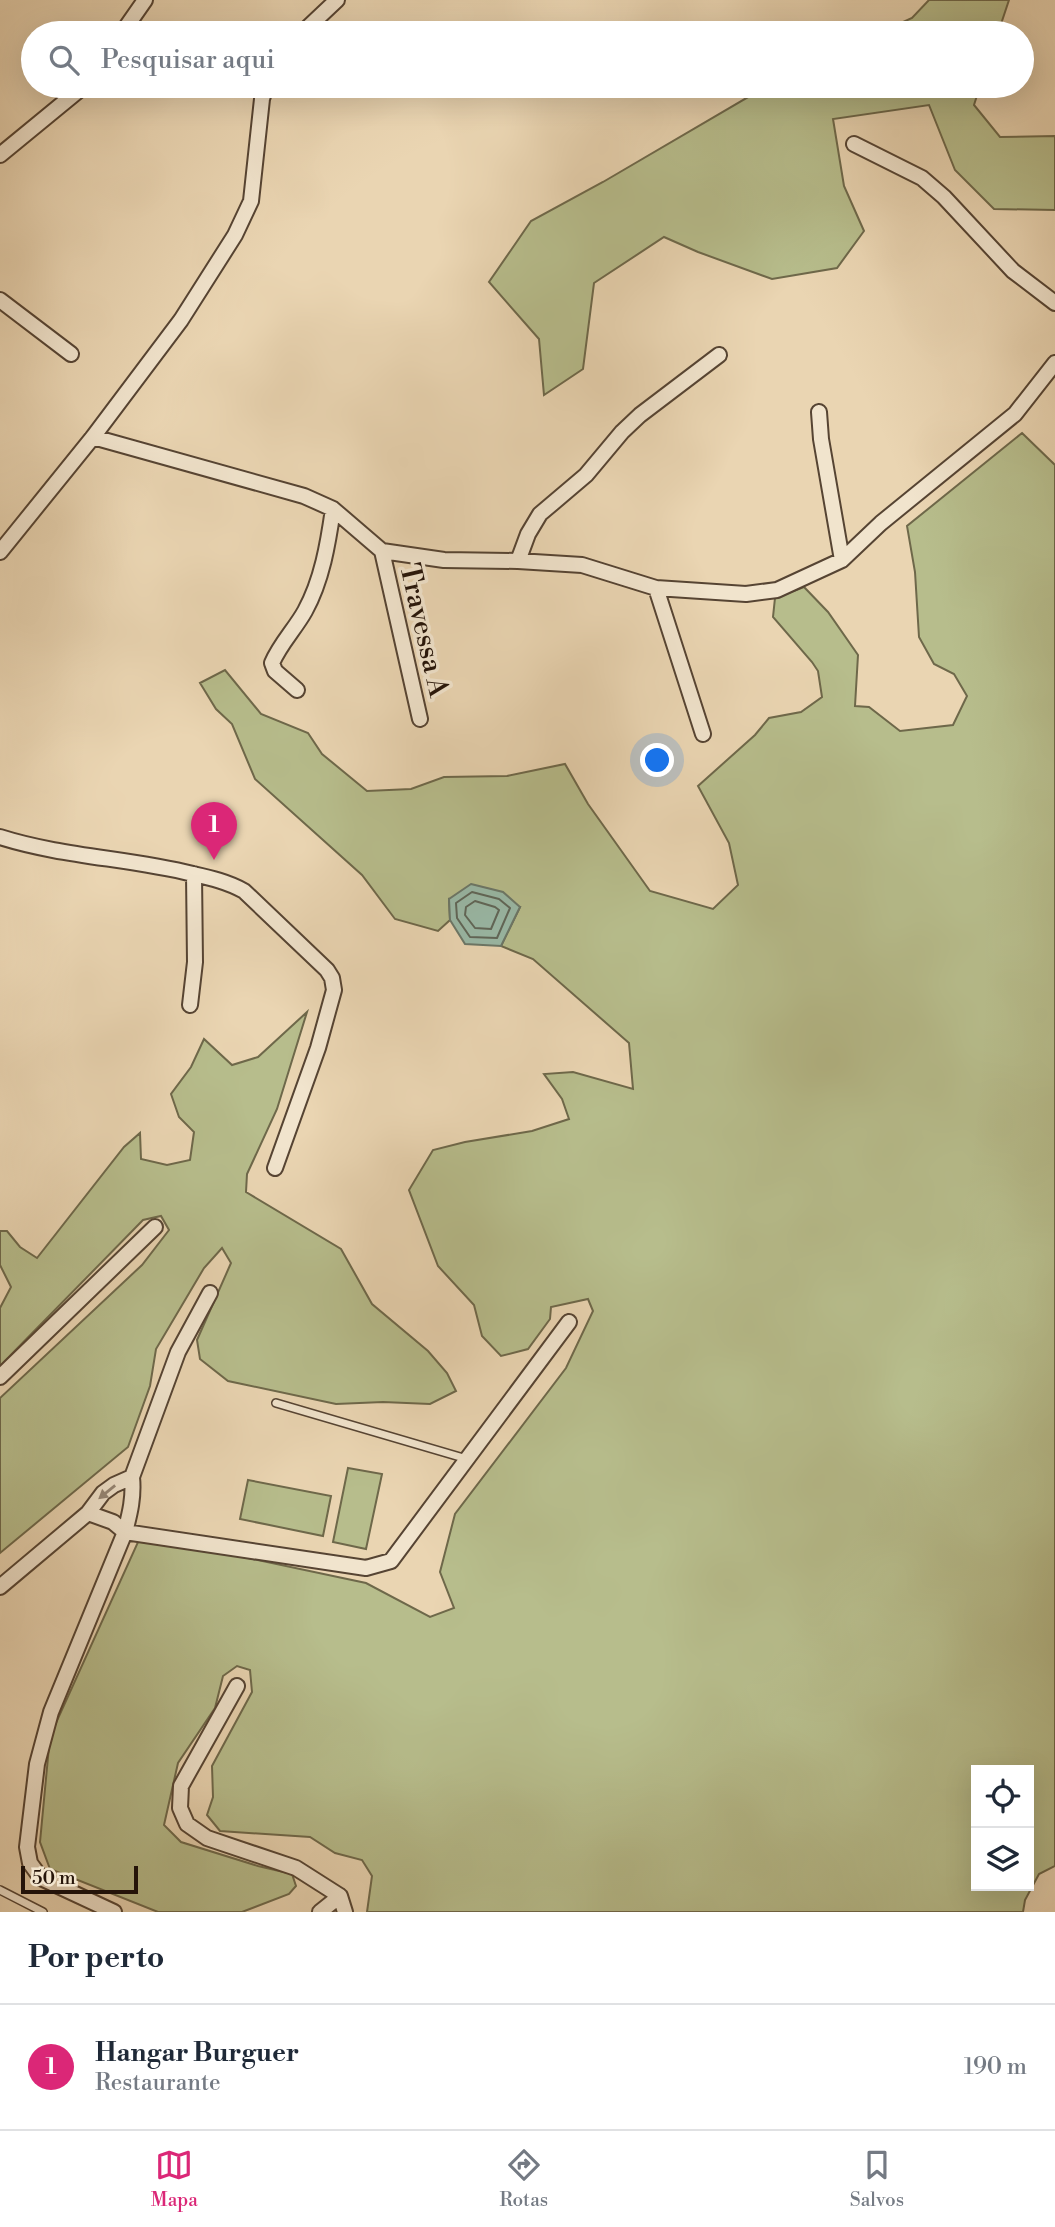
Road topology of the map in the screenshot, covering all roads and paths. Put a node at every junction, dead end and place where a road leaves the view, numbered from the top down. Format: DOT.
graph roads {
  1 [pos="145,0"];
  2 [pos="337,0"];
  3 [pos="130,21"];
  4 [pos="315,21"];
  5 [pos="69,98"];
  6 [pos="262,98"];
  7 [pos="854,144"];
  8 [pos="0,155"];
  9 [pos="0,300"];
  10 [pos="1055,303"];
  11 [pos="71,354"];
  12 [pos="719,355"];
  13 [pos="1055,363"];
  14 [pos="819,412"];
  15 [pos="93,438"];
  16 [pos="333,509"];
  17 [pos="382,551"];
  18 [pos="0,552"];
  19 [pos="842,559"];
  20 [pos="518,561"];
  21 [pos="656,588"];
  22 [pos="297,690"];
  23 [pos="420,719"];
  24 [pos="703,734"];
  25 [pos="0,837"];
  26 [pos="194,874"];
  27 [pos="190,1005"];
  28 [pos="275,1168"];
  29 [pos="155,1227"];
  30 [pos="210,1293"];
  31 [pos="569,1322"];
  32 [pos="0,1377"];
  33 [pos="276,1403"];
  34 [pos="468,1460"];
  35 [pos="132,1477"];
  36 [pos="88,1513"];
  37 [pos="125,1532"];
  38 [pos="0,1587"];
  39 [pos="237,1686"];
  40 [pos="0,1890"];
  41 [pos="340,1896"];
  42 [pos="43,1912"];
  43 [pos="114,1912"];
  44 [pos="320,1912"];
  45 [pos="345,1912"];
  1 -- 3 [label="street"];
  2 -- 4 [label="street"];
  5 -- 8 [label="street"];
  6 -- 15 [label="street"];
  7 -- 10 [label="street"];
  9 -- 11 [label="street"];
  12 -- 20 [label="street"];
  13 -- 19 [label="street"];
  14 -- 19 [label="street"];
  15 -- 16 [label="street"];
  15 -- 18 [label="street"];
  16 -- 17 [label="street"];
  16 -- 22 [label="street"];
  17 -- 20 [label="street"];
  17 -- 23 [label="street, Travessa A"];
  19 -- 21 [label="street"];
  20 -- 21 [label="street"];
  21 -- 24 [label="street"];
  25 -- 26 [label="street"];
  26 -- 27 [label="street"];
  26 -- 28 [label="street"];
  29 -- 32 [label="street"];
  30 -- 35 [label="street"];
  31 -- 34 [label="street"];
  33 -- 34 [label="lane"];
  34 -- 37 [label="street"];
  35 -- 36 [label="street, one-way"];
  35 -- 37 [label="street"];
  36 -- 37 [label="street"];
  36 -- 38 [label="street"];
  37 -- 43 [label="street"];
  39 -- 41 [label="street"];
  40 -- 42 [label="lane"];
  41 -- 44 [label="street"];
  41 -- 45 [label="street"];
}
